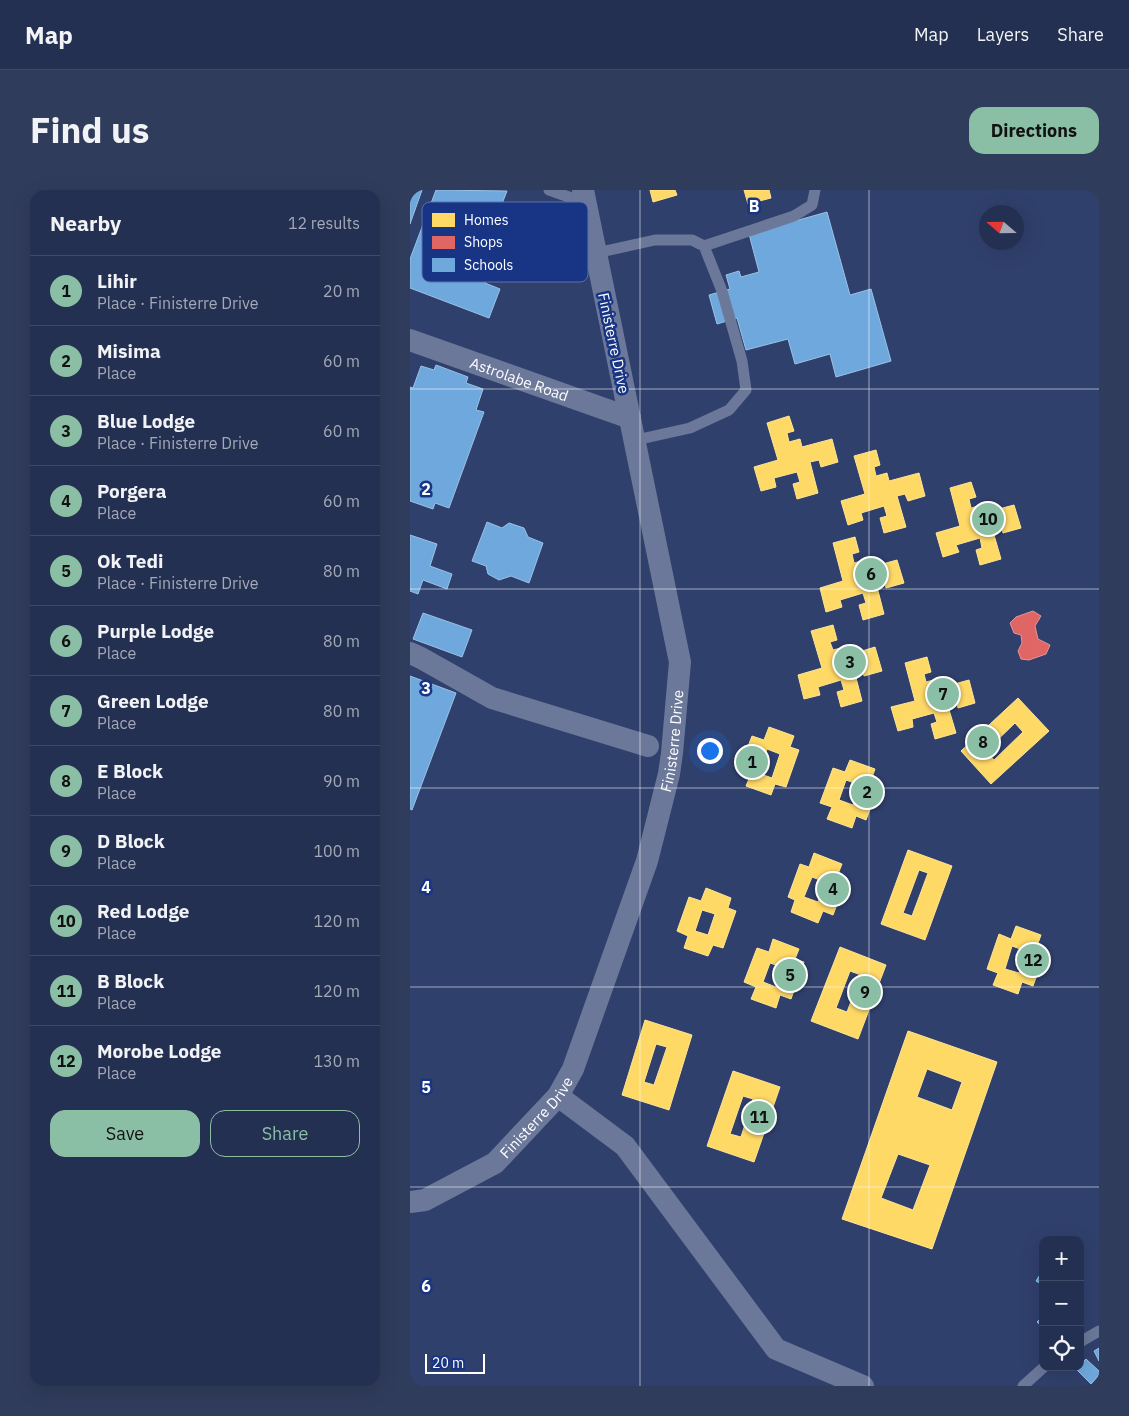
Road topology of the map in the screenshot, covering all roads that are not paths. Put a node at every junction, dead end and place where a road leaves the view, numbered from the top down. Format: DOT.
graph roads {
  1 [pos="549,190"];
  2 [pos="815,190"];
  3 [pos="584,196"];
  4 [pos="588,215"];
  5 [pos="704,246"];
  6 [pos="596,253"];
  7 [pos="410,340"];
  8 [pos="630,418"];
  9 [pos="636,440"];
  10 [pos="410,653"];
  11 [pos="648,746"];
  12 [pos="558,1096"];
  13 [pos="410,1202"];
  14 [pos="1099,1331"];
  15 [pos="1084,1340"];
  16 [pos="1039,1371"];
  17 [pos="863,1386"];
  18 [pos="1022,1386"];
  1 -- 3 [label="lane"];
  2 -- 5 [label="lane"];
  4 -- 6 [label="street, Finisterre Drive"];
  5 -- 6 [label="lane"];
  5 -- 9 [label="lane"];
  6 -- 8 [label="street, Finisterre Drive"];
  7 -- 8 [label="street, Astrolabe Road"];
  8 -- 9 [label="street, Finisterre Drive"];
  9 -- 12 [label="street, Finisterre Drive"];
  10 -- 11 [label="street"];
  12 -- 13 [label="street, Finisterre Drive"];
  12 -- 17 [label="street"];
  14 -- 15 [label="lane"];
  16 -- 18 [label="lane"];
}
